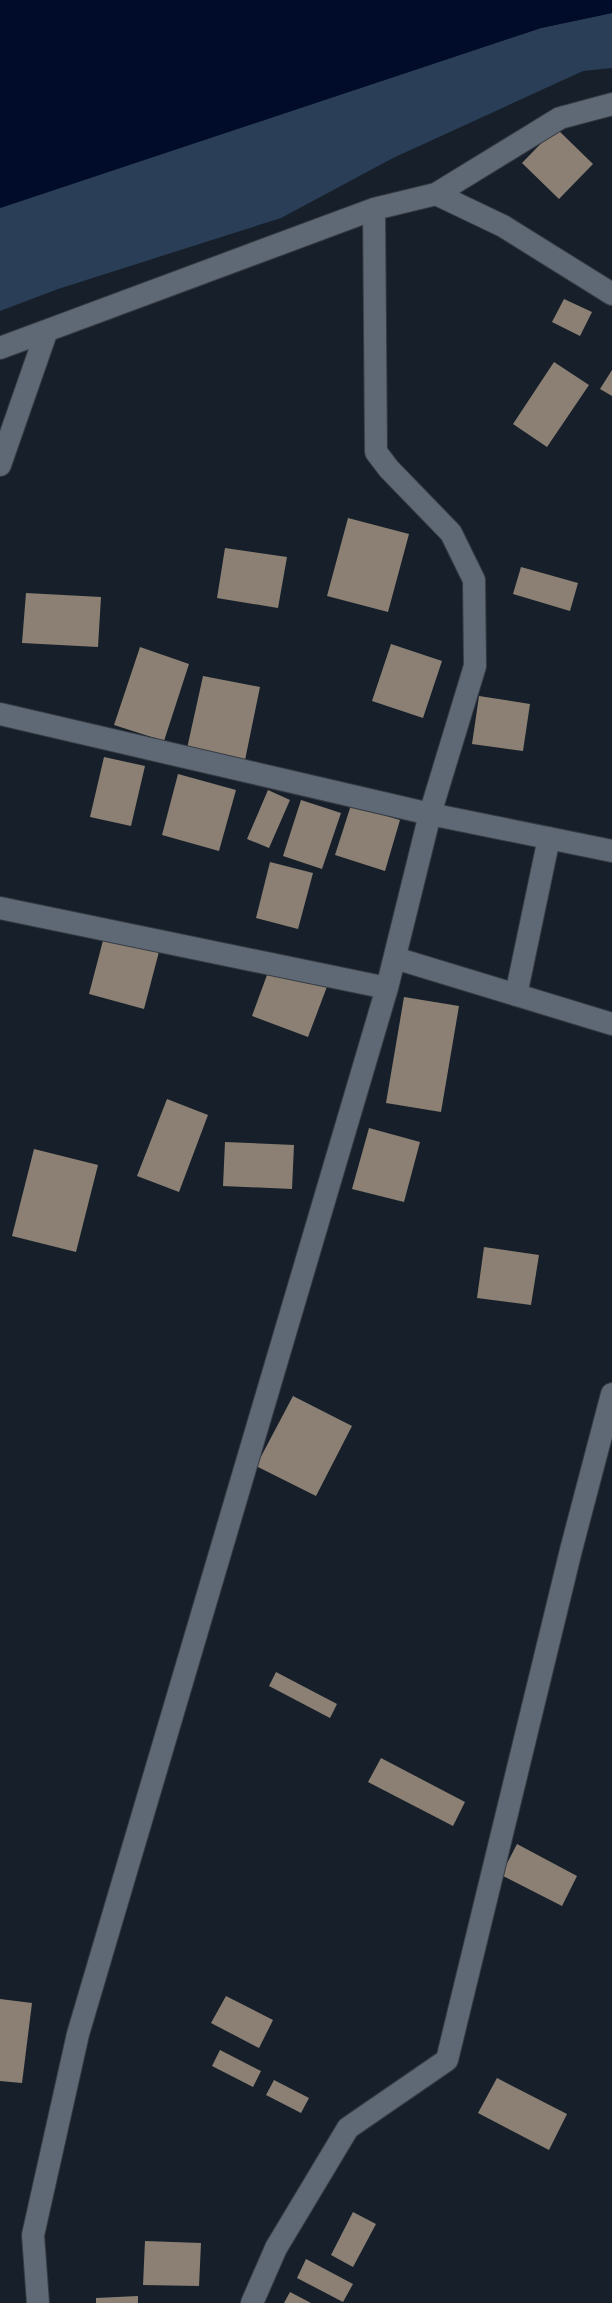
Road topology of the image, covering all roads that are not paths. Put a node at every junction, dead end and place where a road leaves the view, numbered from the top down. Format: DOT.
graph roads {
  1 [pos="612,104"];
  2 [pos="436,194"];
  3 [pos="374,209"];
  4 [pos="612,294"];
  5 [pos="46,333"];
  6 [pos="0,348"];
  7 [pos="0,465"];
  8 [pos="0,714"];
  9 [pos="430,814"];
  10 [pos="549,838"];
  11 [pos="612,851"];
  12 [pos="0,908"];
  13 [pos="395,958"];
  14 [pos="388,988"];
  15 [pos="516,995"];
  16 [pos="612,1024"];
  17 [pos="612,1394"];
  18 [pos="38,2303"];
  19 [pos="252,2303"];
  1 -- 2 [label="street"];
  2 -- 3 [label="street"];
  2 -- 4 [label="street"];
  3 -- 5 [label="street"];
  3 -- 9 [label="street"];
  5 -- 6 [label="street"];
  5 -- 7 [label="street"];
  8 -- 9 [label="street"];
  9 -- 10 [label="street"];
  9 -- 13 [label="street"];
  10 -- 11 [label="street"];
  10 -- 15 [label="street"];
  12 -- 14 [label="street"];
  13 -- 14 [label="street"];
  13 -- 15 [label="street"];
  14 -- 18 [label="street"];
  15 -- 16 [label="street"];
  17 -- 19 [label="street"];
}
